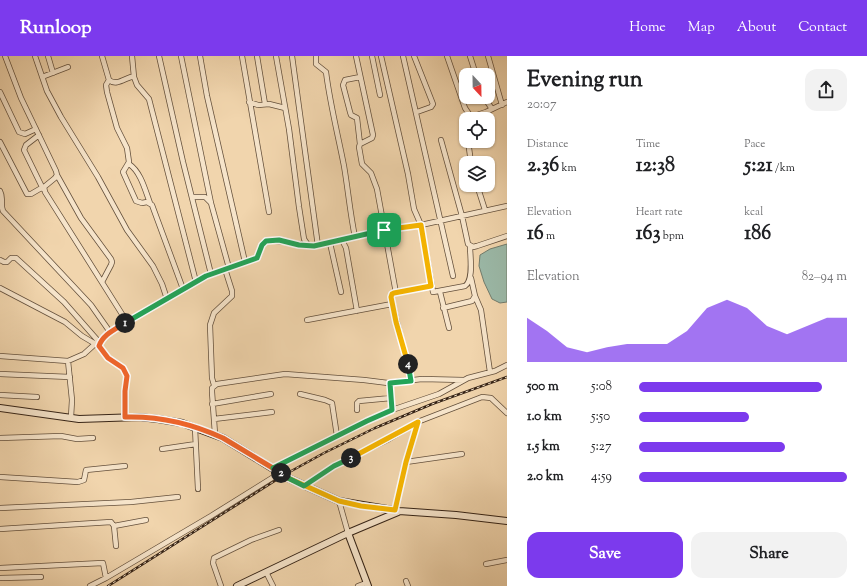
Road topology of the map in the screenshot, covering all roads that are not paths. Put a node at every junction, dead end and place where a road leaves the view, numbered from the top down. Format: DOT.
graph roads {
  1 [pos="5,56"];
  2 [pos="35,56"];
  3 [pos="48,56"];
  4 [pos="102,56"];
  5 [pos="132,56"];
  6 [pos="159,56"];
  7 [pos="180,56"];
  8 [pos="200,56"];
  9 [pos="242,56"];
  10 [pos="257,56"];
  11 [pos="276,56"];
  12 [pos="292,56"];
  13 [pos="316,56"];
  14 [pos="356,56"];
  15 [pos="372,56"];
  16 [pos="381,56"];
  17 [pos="403,56"];
  18 [pos="414,56"];
  19 [pos="447,56"];
  20 [pos="470,56"];
  21 [pos="488,56"];
  22 [pos="68,66"];
  23 [pos="474,68"];
  24 [pos="54,72"];
  25 [pos="42,77"];
  26 [pos="134,77"];
  27 [pos="360,77"];
  28 [pos="109,80"];
  29 [pos="0,93"];
  30 [pos="380,95"];
  31 [pos="249,102"];
  32 [pos="507,102"];
  33 [pos="265,104"];
  34 [pos="489,104"];
  35 [pos="502,105"];
  36 [pos="285,108"];
  37 [pos="492,109"];
  38 [pos="416,112"];
  39 [pos="36,129"];
  40 [pos="39,135"];
  41 [pos="441,140"];
  42 [pos="0,142"];
  43 [pos="360,144"];
  44 [pos="469,148"];
  45 [pos="470,156"];
  46 [pos="129,164"];
  47 [pos="57,175"];
  48 [pos="43,188"];
  49 [pos="0,190"];
  50 [pos="479,192"];
  51 [pos="192,198"];
  52 [pos="211,202"];
  53 [pos="150,203"];
  54 [pos="507,206"];
  55 [pos="1,209"];
  56 [pos="485,210"];
  57 [pos="269,212"];
  58 [pos="462,216"];
  59 [pos="440,221"];
  60 [pos="421,225"];
  61 [pos="384,230"];
  62 [pos="355,236"];
  63 [pos="507,236"];
  64 [pos="342,240"];
  65 [pos="330,243"];
  66 [pos="308,245"];
  67 [pos="318,246"];
  68 [pos="470,246"];
  69 [pos="0,260"];
  70 [pos="245,262"];
  71 [pos="227,268"];
  72 [pos="211,274"];
  73 [pos="470,275"];
  74 [pos="452,276"];
  75 [pos="102,282"];
  76 [pos="196,282"];
  77 [pos="431,286"];
  78 [pos="0,288"];
  79 [pos="183,289"];
  80 [pos="341,292"];
  81 [pos="440,292"];
  82 [pos="396,293"];
  83 [pos="475,296"];
  84 [pos="167,299"];
  85 [pos="392,304"];
  86 [pos="443,308"];
  87 [pos="357,311"];
  88 [pos="307,320"];
  89 [pos="127,322"];
  90 [pos="449,328"];
  91 [pos="110,332"];
  92 [pos="98,344"];
  93 [pos="0,356"];
  94 [pos="68,362"];
  95 [pos="507,365"];
  96 [pos="490,372"];
  97 [pos="0,374"];
  98 [pos="70,377"];
  99 [pos="464,380"];
  100 [pos="411,381"];
  101 [pos="390,383"];
  102 [pos="214,385"];
  103 [pos="271,394"];
  104 [pos="300,394"];
  105 [pos="0,395"];
  106 [pos="37,397"];
  107 [pos="391,398"];
  108 [pos="212,404"];
  109 [pos="0,408"];
  110 [pos="357,410"];
  111 [pos="392,410"];
  112 [pos="272,412"];
  113 [pos="507,413"];
  114 [pos="71,417"];
  115 [pos="125,417"];
  116 [pos="214,419"];
  117 [pos="418,422"];
  118 [pos="195,428"];
  119 [pos="215,434"];
  120 [pos="337,436"];
  121 [pos="0,438"];
  122 [pos="93,438"];
  123 [pos="196,444"];
  124 [pos="162,449"];
  125 [pos="462,454"];
  126 [pos="406,462"];
  127 [pos="126,466"];
  128 [pos="273,468"];
  129 [pos="280,473"];
  130 [pos="0,478"];
  131 [pos="304,486"];
  132 [pos="198,489"];
  133 [pos="178,497"];
  134 [pos="339,501"];
  135 [pos="0,508"];
  136 [pos="397,511"];
  137 [pos="146,520"];
  138 [pos="507,521"];
  139 [pos="114,526"];
  140 [pos="0,529"];
  141 [pos="279,530"];
  142 [pos="348,533"];
  143 [pos="116,546"];
  144 [pos="507,560"];
  145 [pos="486,564"];
  146 [pos="0,568"];
  147 [pos="266,572"];
  148 [pos="41,577"];
  149 [pos="0,578"];
  150 [pos="106,578"];
  151 [pos="406,581"];
  152 [pos="367,584"];
  153 [pos="90,586"];
  154 [pos="221,586"];
  155 [pos="237,586"];
  156 [pos="272,586"];
  157 [pos="358,586"];
  158 [pos="408,586"];
  1 -- 39 [label="street"];
  2 -- 25 [label="street"];
  3 -- 24 [label="street"];
  4 -- 28 [label="street"];
  5 -- 26 [label="street"];
  6 -- 51 [label="street"];
  7 -- 52 [label="street"];
  8 -- 70 [label="street"];
  9 -- 31 [label="street"];
  10 -- 33 [label="street"];
  11 -- 36 [label="street"];
  12 -- 67 [label="street"];
  13 -- 62 [label="street"];
  14 -- 27 [label="street"];
  15 -- 30 [label="street"];
  16 -- 60 [label="street"];
  17 -- 38 [label="street"];
  18 -- 38 [label="street"];
  19 -- 37 [label="street"];
  20 -- 23 [label="street"];
  21 -- 35 [label="street"];
  22 -- 24 [label="street"];
  24 -- 25 [label="street"];
  25 -- 84 [label="street"];
  26 -- 28 [label="street"];
  26 -- 76 [label="street"];
  27 -- 43 [label="street"];
  27 -- 43 [label="street"];
  28 -- 46 [label="street"];
  29 -- 39 [label="street"];
  31 -- 33 [label="street"];
  31 -- 57 [label="street"];
  32 -- 35 [label="street"];
  33 -- 36 [label="street"];
  34 -- 37 [label="street"];
  35 -- 37 [label="street"];
  36 -- 66 [label="street"];
  38 -- 59 [label="street"];
  39 -- 40 [label="street"];
  40 -- 47 [label="street"];
  40 -- 48 [label="street"];
  41 -- 58 [label="street"];
  42 -- 48 [label="street"];
  43 -- 61 [label="street"];
  44 -- 45 [label="street"];
  46 -- 53 [label="street"];
  46 -- 53 [label="street"];
  47 -- 48 [label="street"];
  47 -- 75 [label="street"];
  48 -- 75 [label="street"];
  49 -- 55 [label="street"];
  50 -- 56 [label="street"];
  51 -- 52 [label="street"];
  51 -- 72 [label="street"];
  52 -- 71 [label="street"];
  53 -- 79 [label="street"];
  54 -- 56 [label="street"];
  55 -- 91 [label="street"];
  56 -- 58 [label="street"];
  58 -- 59 [label="street"];
  58 -- 68 [label="street"];
  59 -- 60 [label="street"];
  59 -- 74 [label="street"];
  60 -- 61 [label="street"];
  60 -- 77 [label="street"];
  61 -- 62 [label="street"];
  61 -- 82 [label="street"];
  62 -- 64 [label="street"];
  63 -- 68 [label="street"];
  64 -- 65 [label="street"];
  64 -- 87 [label="street"];
  65 -- 67 [label="street"];
  65 -- 80 [label="street"];
  66 -- 67 [label="street"];
  66 -- 70 [label="street"];
  68 -- 73 [label="street"];
  69 -- 92 [label="street"];
  70 -- 71 [label="street"];
  71 -- 72 [label="street"];
  71 -- 102 [label="street"];
  72 -- 76 [label="street"];
  73 -- 81 [label="street"];
  73 -- 83 [label="street"];
  75 -- 89 [label="street"];
  76 -- 79 [label="street"];
  77 -- 81 [label="street"];
  77 -- 82 [label="street"];
  78 -- 92 [label="street"];
  79 -- 84 [label="street"];
  81 -- 86 [label="street"];
  82 -- 85 [label="street"];
  83 -- 86 [label="street"];
  83 -- 96 [label="street"];
  84 -- 89 [label="street"];
  85 -- 87 [label="street"];
  85 -- 100 [label="street"];
  86 -- 90 [label="street"];
  87 -- 88 [label="street"];
  89 -- 91 [label="street"];
  91 -- 92 [label="street"];
  92 -- 94 [label="street"];
  92 -- 115 [label="street"];
  93 -- 94 [label="street"];
  94 -- 98 [label="street"];
  95 -- 96 [label="street"];
  96 -- 99 [label="street"];
  97 -- 98 [label="street"];
  98 -- 114 [label="street"];
  99 -- 100 [label="street"];
  99 -- 111 [label="street"];
  100 -- 101 [label="street"];
  101 -- 102 [label="street"];
  101 -- 107 [label="street"];
  102 -- 108 [label="street"];
  103 -- 108 [label="street"];
  104 -- 120 [label="street"];
  105 -- 106 [label="street"];
  107 -- 110 [label="street"];
  107 -- 111 [label="street"];
  108 -- 116 [label="street"];
  109 -- 114 [label="street"];
  111 -- 120 [label="street"];
  112 -- 116 [label="street"];
  113 -- 117 [label="street"];
  114 -- 115 [label="street"];
  115 -- 118 [label="street"];
  116 -- 119 [label="street"];
  117 -- 126 [label="street"];
  117 -- 131 [label="street"];
  118 -- 119 [label="street"];
  118 -- 123 [label="street"];
  119 -- 128 [label="street"];
  120 -- 128 [label="street"];
  121 -- 122 [label="street"];
  123 -- 124 [label="street"];
  123 -- 132 [label="street"];
  125 -- 126 [label="street"];
  126 -- 136 [label="street"];
  127 -- 130 [label="street"];
  128 -- 129 [label="street"];
  129 -- 131 [label="street"];
  129 -- 150 [label="street"];
  131 -- 134 [label="street"];
  133 -- 135 [label="street"];
  134 -- 136 [label="street"];
  134 -- 142 [label="street"];
  136 -- 138 [label="street"];
  136 -- 142 [label="street"];
  137 -- 139 [label="street"];
  139 -- 140 [label="street"];
  139 -- 143 [label="street"];
  141 -- 154 [label="street"];
  142 -- 147 [label="street"];
  142 -- 152 [label="street"];
  144 -- 145 [label="street"];
  146 -- 150 [label="street"];
  147 -- 155 [label="street"];
  147 -- 156 [label="street"];
  148 -- 149 [label="street"];
  150 -- 153 [label="street"];
  151 -- 158 [label="street"];
  152 -- 157 [label="street"];
}
